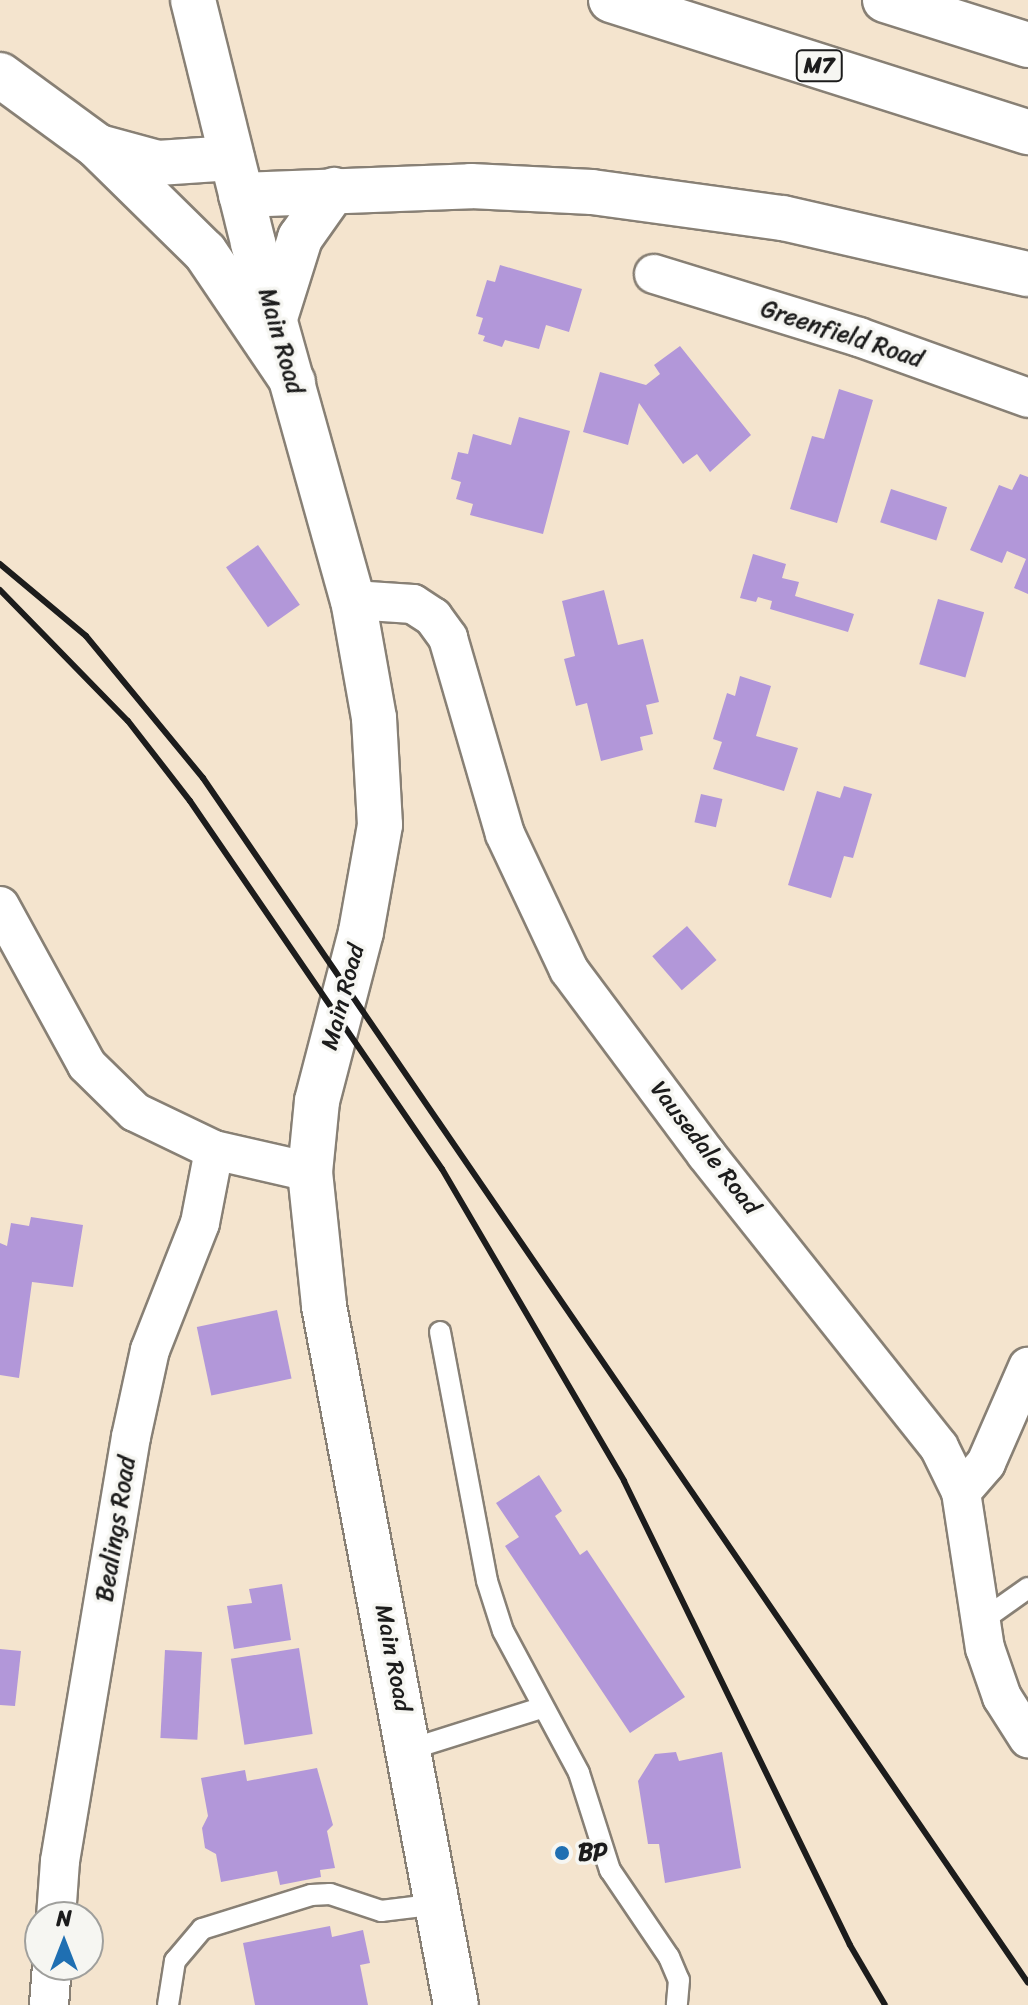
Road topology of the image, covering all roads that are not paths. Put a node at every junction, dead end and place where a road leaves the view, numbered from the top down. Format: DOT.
graph roads {
  1 [pos="193,0"];
  2 [pos="611,0"];
  3 [pos="885,0"];
  4 [pos="1028,45"];
  5 [pos="0,75"];
  6 [pos="1028,132"];
  7 [pos="97,146"];
  8 [pos="237,177"];
  9 [pos="334,190"];
  10 [pos="654,274"];
  11 [pos="1028,274"];
  12 [pos="275,318"];
  13 [pos="293,382"];
  14 [pos="1028,398"];
  15 [pos="353,600"];
  16 [pos="0,906"];
  17 [pos="214,1150"];
  18 [pos="310,1172"];
  19 [pos="440,1332"];
  20 [pos="1028,1367"];
  21 [pos="961,1492"];
  22 [pos="1028,1588"];
  23 [pos="980,1622"];
  24 [pos="541,1708"];
  25 [pos="1028,1738"];
  26 [pos="411,1749"];
  27 [pos="57,1901"];
  28 [pos="439,1904"];
  29 [pos="51,1981"];
  30 [pos="678,2002"];
  31 [pos="49,2005"];
  32 [pos="168,2005"];
  33 [pos="456,2005"];
  1 -- 8 [label="main road, Main Road"];
  2 -- 6 [label="main road, M7"];
  3 -- 4 [label="main road"];
  5 -- 7 [label="main road"];
  7 -- 8 [label="main road"];
  7 -- 13 [label="main road"];
  8 -- 9 [label="main road"];
  8 -- 12 [label="main road, Main Road"];
  9 -- 11 [label="main road"];
  9 -- 12 [label="main road"];
  10 -- 14 [label="street, Greenfield Road"];
  12 -- 13 [label="main road, Main Road"];
  13 -- 15 [label="main road, Main Road"];
  15 -- 18 [label="main road, Main Road"];
  15 -- 21 [label="street, Vausedale Road"];
  16 -- 17 [label="street"];
  17 -- 18 [label="street"];
  17 -- 27 [label="street, Bealings Road"];
  18 -- 26 [label="main road, Main Road"];
  19 -- 24 [label="lane"];
  20 -- 21 [label="street"];
  21 -- 23 [label="street, Vausedale Road"];
  22 -- 23 [label="lane"];
  23 -- 25 [label="street, Vausedale Road"];
  24 -- 26 [label="lane"];
  24 -- 30 [label="lane"];
  26 -- 28 [label="main road, Main Road"];
  28 -- 32 [label="lane"];
  28 -- 33 [label="main road, Main Road"];
  29 -- 31 [label="street"];
}
